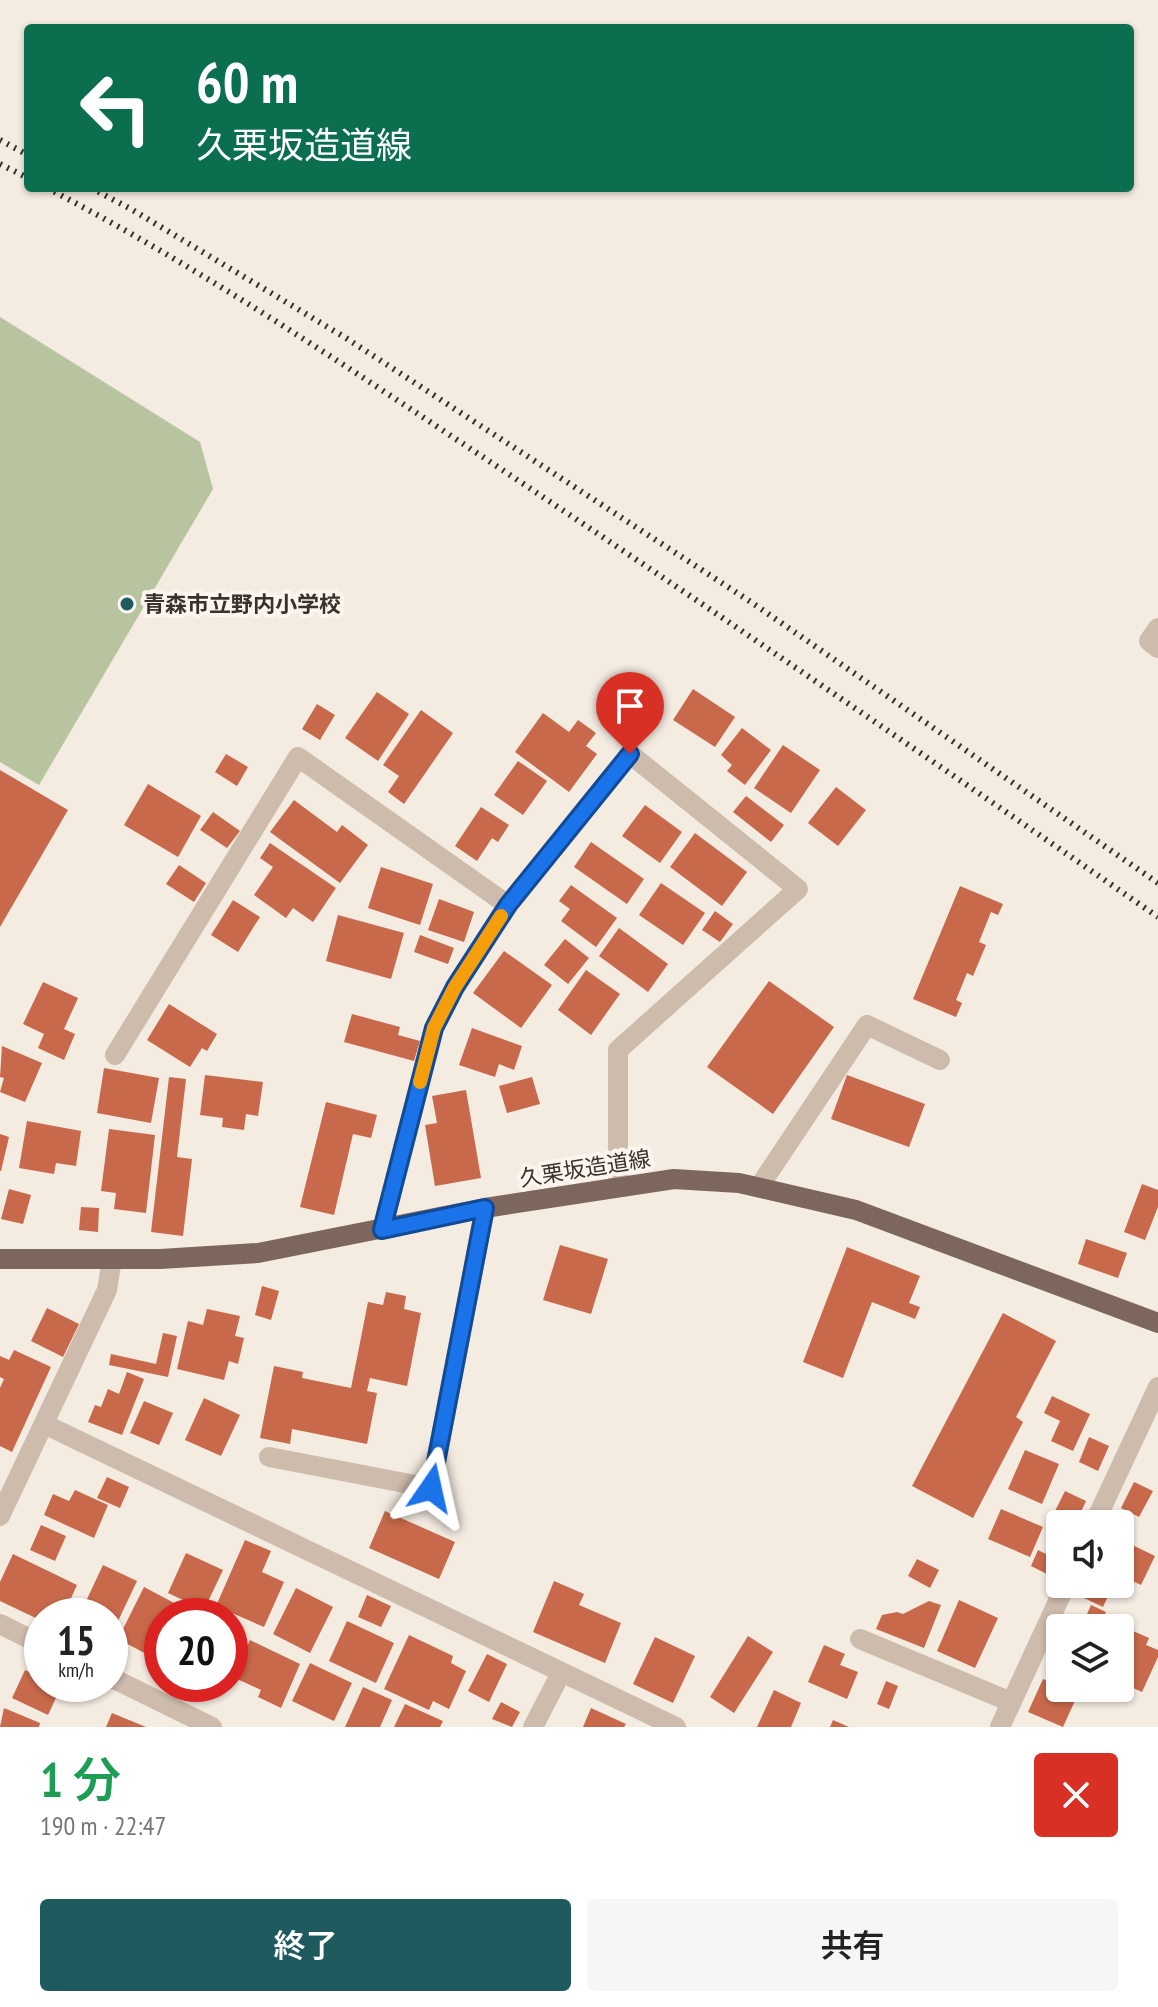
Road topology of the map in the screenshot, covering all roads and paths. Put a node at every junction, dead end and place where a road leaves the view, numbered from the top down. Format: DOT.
graph roads {
  1 [pos="1158,628"];
  2 [pos="1158,648"];
  3 [pos="508,905"];
  4 [pos="115,1055"];
  5 [pos="940,1060"];
  6 [pos="618,1186"];
  7 [pos="759,1187"];
  8 [pos="485,1208"];
  9 [pos="382,1230"];
  10 [pos="0,1259"];
  11 [pos="112,1259"];
  12 [pos="1158,1323"];
  13 [pos="1158,1387"];
  14 [pos="44,1424"];
  15 [pos="269,1457"];
  16 [pos="1101,1510"];
  17 [pos="0,1516"];
  18 [pos="1059,1598"];
  19 [pos="0,1624"];
  20 [pos="24,1636"];
  21 [pos="860,1639"];
  22 [pos="561,1673"];
  23 [pos="128,1686"];
  24 [pos="1011,1702"];
  25 [pos="212,1727"];
  26 [pos="533,1727"];
  27 [pos="676,1727"];
  28 [pos="1000,1727"];
  1 -- 2 [label="street"];
  3 -- 4 [label="street"];
  3 -- 6 [label="street"];
  3 -- 9 [label="street"];
  5 -- 7 [label="street"];
  6 -- 7 [label="main road, 久栗坂造道線"];
  6 -- 8 [label="main road, 久栗坂造道線"];
  7 -- 12 [label="main road, 久栗坂造道線"];
  8 -- 9 [label="main road, 久栗坂造道線"];
  8 -- 15 [label="street"];
  9 -- 11 [label="main road, 久栗坂造道線"];
  10 -- 11 [label="main road, 久栗坂造道線"];
  11 -- 14 [label="street"];
  13 -- 16 [label="street"];
  14 -- 17 [label="street"];
  14 -- 22 [label="street"];
  18 -- 24 [label="street"];
  19 -- 20 [label="street"];
  21 -- 24 [label="street"];
  22 -- 26 [label="street"];
  22 -- 27 [label="street"];
  23 -- 25 [label="street"];
  24 -- 28 [label="street"];
}
